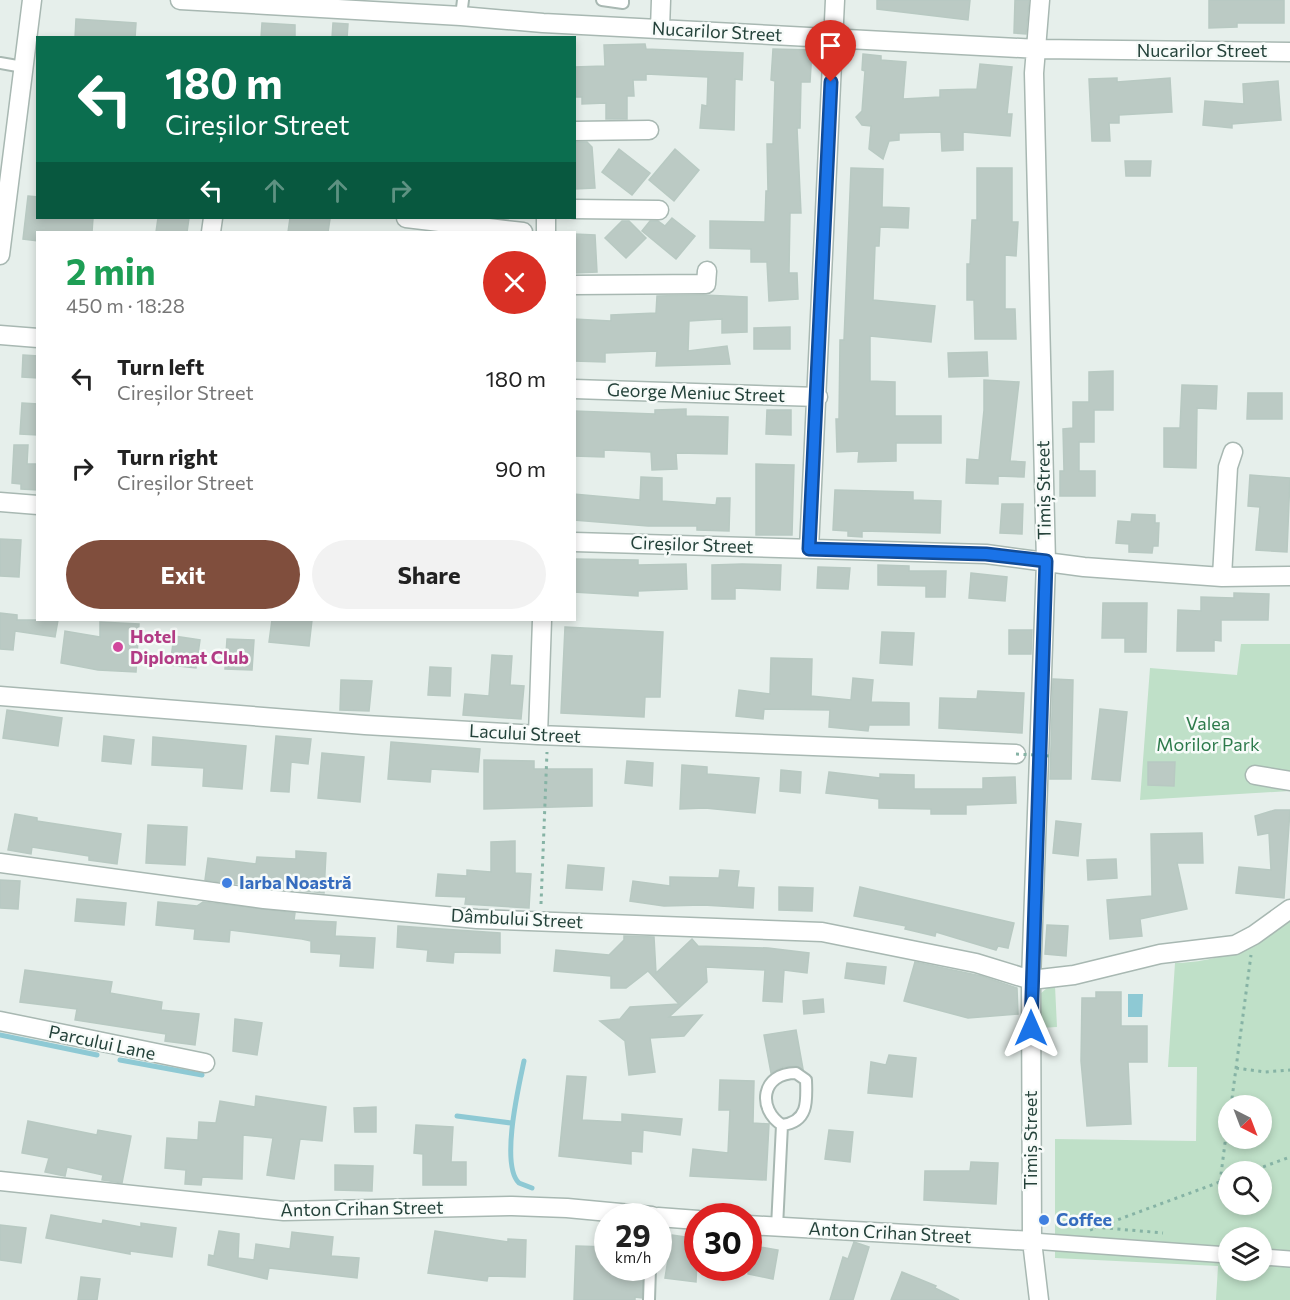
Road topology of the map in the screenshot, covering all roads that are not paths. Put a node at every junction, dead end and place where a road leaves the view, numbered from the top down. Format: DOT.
graph roads {
  1 [pos="32,0"];
  2 [pos="180,0"];
  3 [pos="602,0"];
  4 [pos="623,0"];
  5 [pos="661,0"];
  6 [pos="835,0"];
  7 [pos="1040,0"];
  8 [pos="462,8"];
  9 [pos="660,29"];
  10 [pos="544,30"];
  11 [pos="833,38"];
  12 [pos="1038,49"];
  13 [pos="1290,52"];
  14 [pos="0,63"];
  15 [pos="23,67"];
  16 [pos="649,130"];
  17 [pos="576,131"];
  18 [pos="576,209"];
  19 [pos="659,210"];
  20 [pos="414,219"];
  21 [pos="515,231"];
  22 [pos="0,255"];
  23 [pos="707,271"];
  24 [pos="576,285"];
  25 [pos="0,335"];
  26 [pos="36,338"];
  27 [pos="576,388"];
  28 [pos="818,397"];
  29 [pos="1233,452"];
  30 [pos="0,502"];
  31 [pos="36,505"];
  32 [pos="576,542"];
  33 [pos="809,549"];
  34 [pos="1046,561"];
  35 [pos="1290,576"];
  36 [pos="1222,577"];
  37 [pos="542,621"];
  38 [pos="0,696"];
  39 [pos="543,735"];
  40 [pos="1016,754"];
  41 [pos="1255,775"];
  42 [pos="1290,781"];
  43 [pos="0,862"];
  44 [pos="1290,909"];
  45 [pos="1031,980"];
  46 [pos="0,1021"];
  47 [pos="205,1063"];
  48 [pos="782,1125"];
  49 [pos="0,1181"];
  50 [pos="594,1211"];
  51 [pos="762,1226"];
  52 [pos="777,1227"];
  53 [pos="1032,1241"];
  54 [pos="1218,1254"];
  55 [pos="1272,1258"];
  56 [pos="1290,1259"];
  57 [pos="650,1281"];
  58 [pos="649,1300"];
  59 [pos="1040,1300"];
  1 -- 15 [label="street"];
  2 -- 8 [label="street, Nucarilor Street"];
  3 -- 4 [label="lane"];
  5 -- 9 [label="street"];
  6 -- 11 [label="street"];
  7 -- 12 [label="street, Timiș Street"];
  8 -- 10 [label="street, Nucarilor Street"];
  9 -- 10 [label="street, Nucarilor Street"];
  9 -- 11 [label="street, Nucarilor Street"];
  11 -- 12 [label="street, Nucarilor Street"];
  11 -- 28 [label="street"];
  12 -- 13 [label="street, Nucarilor Street"];
  12 -- 34 [label="street, Timiș Street"];
  14 -- 15 [label="lane"];
  15 -- 22 [label="street"];
  16 -- 17 [label="street"];
  18 -- 19 [label="street"];
  20 -- 21 [label="street"];
  23 -- 24 [label="street"];
  25 -- 26 [label="street"];
  27 -- 28 [label="street, George Meniuc Street"];
  28 -- 33 [label="street"];
  29 -- 36 [label="street"];
  30 -- 31 [label="street"];
  32 -- 33 [label="street, Cireșilor Street"];
  33 -- 34 [label="street, Cireșilor Street"];
  34 -- 36 [label="street, Cireșilor Street"];
  34 -- 45 [label="street, Timiș Street"];
  35 -- 36 [label="street, Cireșilor Street"];
  37 -- 39 [label="street"];
  38 -- 39 [label="street, Lacului Street"];
  39 -- 40 [label="street, Lacului Street"];
  41 -- 42 [label="street"];
  43 -- 45 [label="street, Dâmbului Street"];
  44 -- 45 [label="street"];
  45 -- 53 [label="street, Timiș Street"];
  46 -- 47 [label="street, Parcului Lane"];
  48 -- 48 [label="lane"];
  48 -- 52 [label="lane"];
  49 -- 50 [label="street, Anton Crihan Street"];
  51 -- 52 [label="street, Anton Crihan Street"];
  52 -- 53 [label="street, Anton Crihan Street"];
  53 -- 54 [label="street"];
  53 -- 59 [label="street, Timiș Street"];
  55 -- 56 [label="street"];
  57 -- 58 [label="lane"];
}
